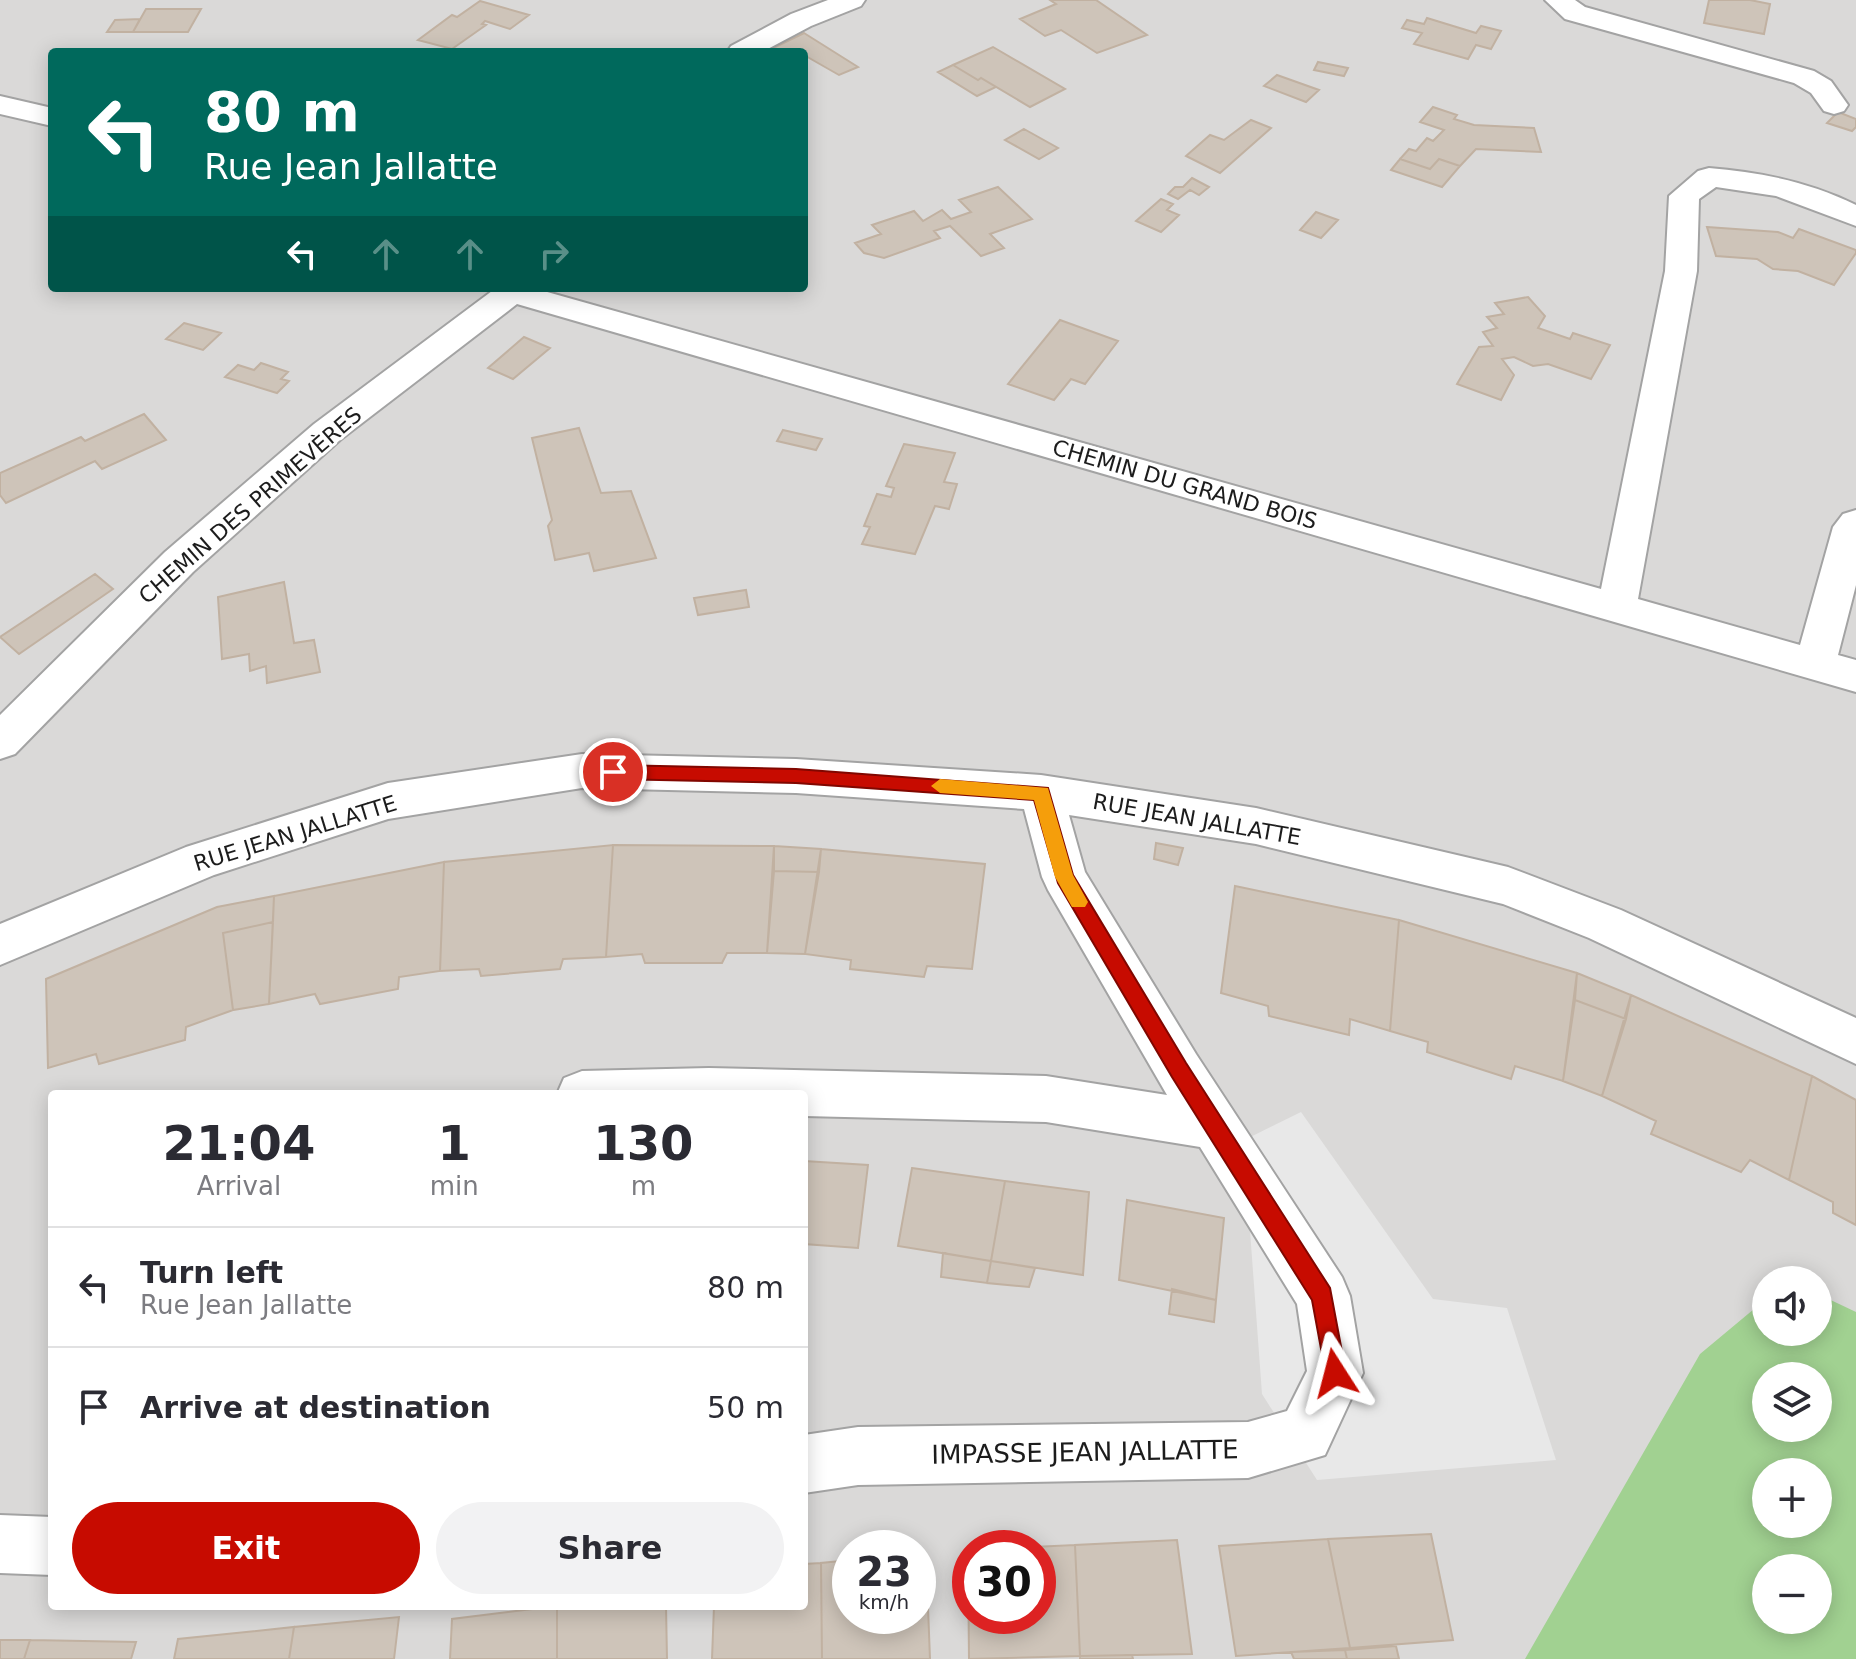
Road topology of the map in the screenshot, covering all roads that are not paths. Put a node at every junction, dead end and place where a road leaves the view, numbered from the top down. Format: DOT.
graph roads {
  1 [pos="852,0"];
  2 [pos="1558,0"];
  3 [pos="748,48"];
  4 [pos="0,105"];
  5 [pos="1834,105"];
  6 [pos="48,116"];
  7 [pos="1856,217"];
  8 [pos="515,292"];
  9 [pos="519,292"];
  10 [pos="1856,523"];
  11 [pos="1617,607"];
  12 [pos="1815,665"];
  13 [pos="1856,676"];
  14 [pos="0,742"];
  15 [pos="1041,793"];
  16 [pos="0,945"];
  17 [pos="1856,1042"];
  18 [pos="808,1093"];
  19 [pos="1215,1126"];
  20 [pos="808,1463"];
  21 [pos="0,1544"];
  22 [pos="48,1546"];
  1 -- 3 [label="street"];
  2 -- 5 [label="street"];
  4 -- 6 [label="street"];
  7 -- 11 [label="street"];
  8 -- 14 [label="street, CHEMIN DES PRIMEVÈRES"];
  9 -- 11 [label="street, CHEMIN DU GRAND BOIS"];
  10 -- 12 [label="street"];
  11 -- 12 [label="street, CHEMIN DU GRAND BOIS"];
  12 -- 13 [label="street, CHEMIN DU GRAND BOIS"];
  15 -- 16 [label="street, RUE JEAN JALLATTE"];
  15 -- 17 [label="street, RUE JEAN JALLATTE"];
  15 -- 19 [label="street, IMPASSE JEAN JALLATTE"];
  18 -- 19 [label="street"];
  19 -- 20 [label="street, IMPASSE JEAN JALLATTE"];
  21 -- 22 [label="street"];
}
